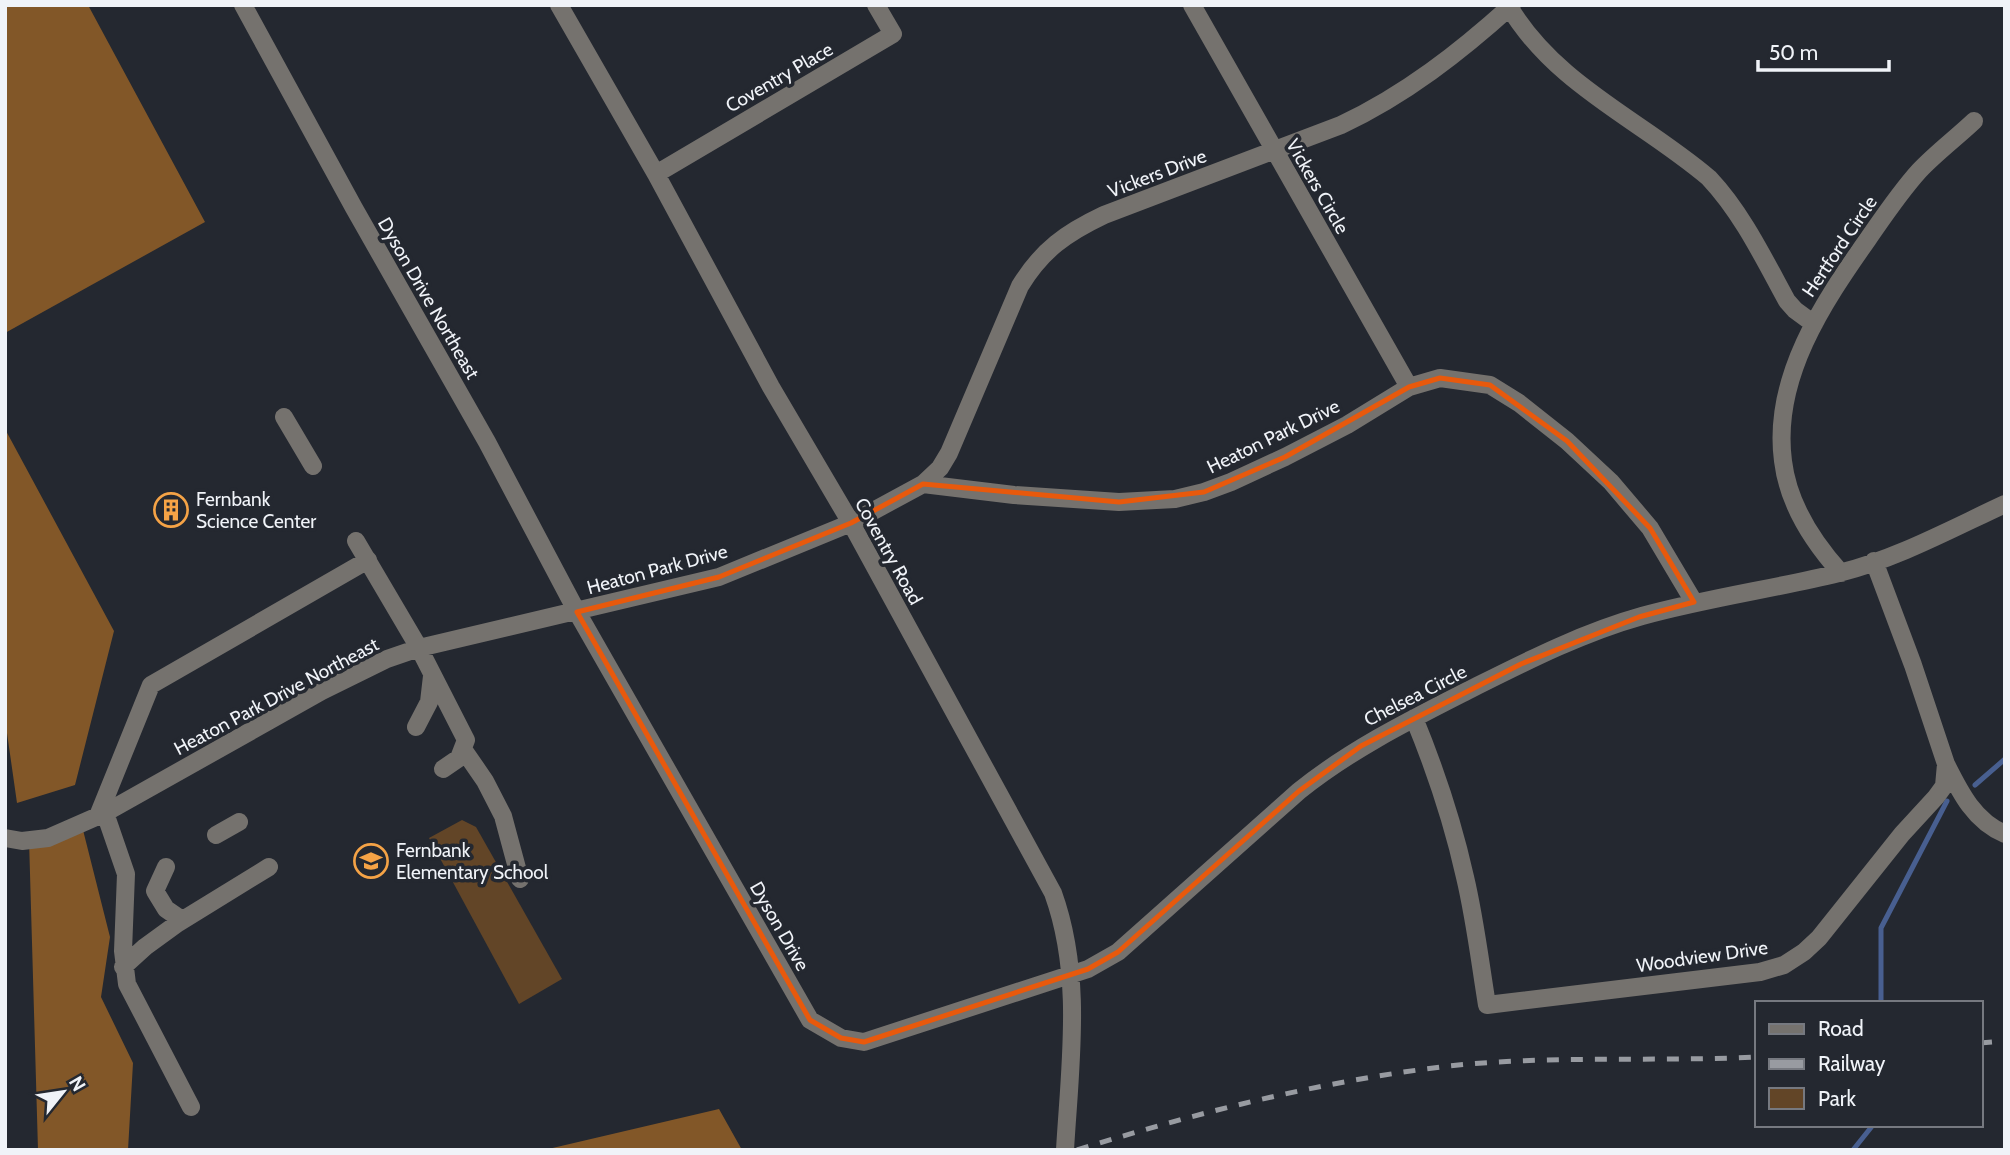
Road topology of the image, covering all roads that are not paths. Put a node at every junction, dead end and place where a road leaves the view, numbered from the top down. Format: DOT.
graph roads {
  1 [pos="243,5"];
  2 [pos="559,5"];
  3 [pos="876,5"];
  4 [pos="1192,5"];
  5 [pos="1510,6"];
  6 [pos="1974,121"];
  7 [pos="1273,150"];
  8 [pos="656,174"];
  9 [pos="1814,324"];
  10 [pos="1409,387"];
  11 [pos="284,417"];
  12 [pos="313,466"];
  13 [pos="923,484"];
  14 [pos="2005,504"];
  15 [pos="851,523"];
  16 [pos="356,541"];
  17 [pos="368,560"];
  18 [pos="1874,561"];
  19 [pos="1841,573"];
  20 [pos="1695,602"];
  21 [pos="577,612"];
  22 [pos="419,648"];
  23 [pos="432,676"];
  24 [pos="1414,718"];
  25 [pos="416,727"];
  26 [pos="463,749"];
  27 [pos="1947,764"];
  28 [pos="443,769"];
  29 [pos="102,815"];
  30 [pos="239,822"];
  31 [pos="2005,834"];
  32 [pos="216,835"];
  33 [pos="5,838"];
  34 [pos="166,867"];
  35 [pos="270,867"];
  36 [pos="520,880"];
  37 [pos="182,920"];
  38 [pos="124,967"];
  39 [pos="1071,974"];
  40 [pos="191,1107"];
  41 [pos="1066,1150"];
  1 -- 21 [label="street, Dyson Drive Northeast"];
  2 -- 8 [label="street, Coventry Road"];
  3 -- 8 [label="street, Coventry Place"];
  4 -- 7 [label="street, Vickers Circle"];
  5 -- 7 [label="street, Vickers Drive"];
  5 -- 9 [label="street"];
  6 -- 9 [label="street, Hertford Circle"];
  7 -- 10 [label="street, Vickers Circle"];
  7 -- 13 [label="street, Vickers Drive"];
  8 -- 15 [label="street, Coventry Road"];
  9 -- 19 [label="street, Hertford Circle"];
  10 -- 13 [label="street, Heaton Park Drive"];
  10 -- 20 [label="street, Heaton Park Drive"];
  11 -- 12 [label="street"];
  13 -- 15 [label="street, Heaton Park Drive"];
  14 -- 18 [label="street, Chelsea Circle"];
  15 -- 21 [label="street, Heaton Park Drive"];
  15 -- 39 [label="street, Coventry Road"];
  16 -- 17 [label="street"];
  17 -- 22 [label="street"];
  17 -- 29 [label="street"];
  18 -- 19 [label="street, Chelsea Circle"];
  18 -- 27 [label="street"];
  19 -- 20 [label="street, Chelsea Circle"];
  20 -- 24 [label="street, Chelsea Circle"];
  21 -- 22 [label="street, Heaton Park Drive Northeast"];
  21 -- 39 [label="street, Dyson Drive"];
  22 -- 23 [label="street"];
  22 -- 29 [label="street, Heaton Park Drive Northeast"];
  23 -- 25 [label="street"];
  23 -- 26 [label="street"];
  24 -- 27 [label="street, Woodview Drive"];
  24 -- 39 [label="street, Chelsea Circle"];
  26 -- 28 [label="street"];
  26 -- 36 [label="street"];
  27 -- 31 [label="street"];
  29 -- 33 [label="street, Heaton Park Drive Northeast"];
  29 -- 38 [label="street"];
  30 -- 32 [label="street"];
  34 -- 37 [label="street"];
  35 -- 37 [label="street"];
  37 -- 38 [label="street"];
  38 -- 40 [label="street"];
  39 -- 41 [label="street, Coventry Road"];
}
